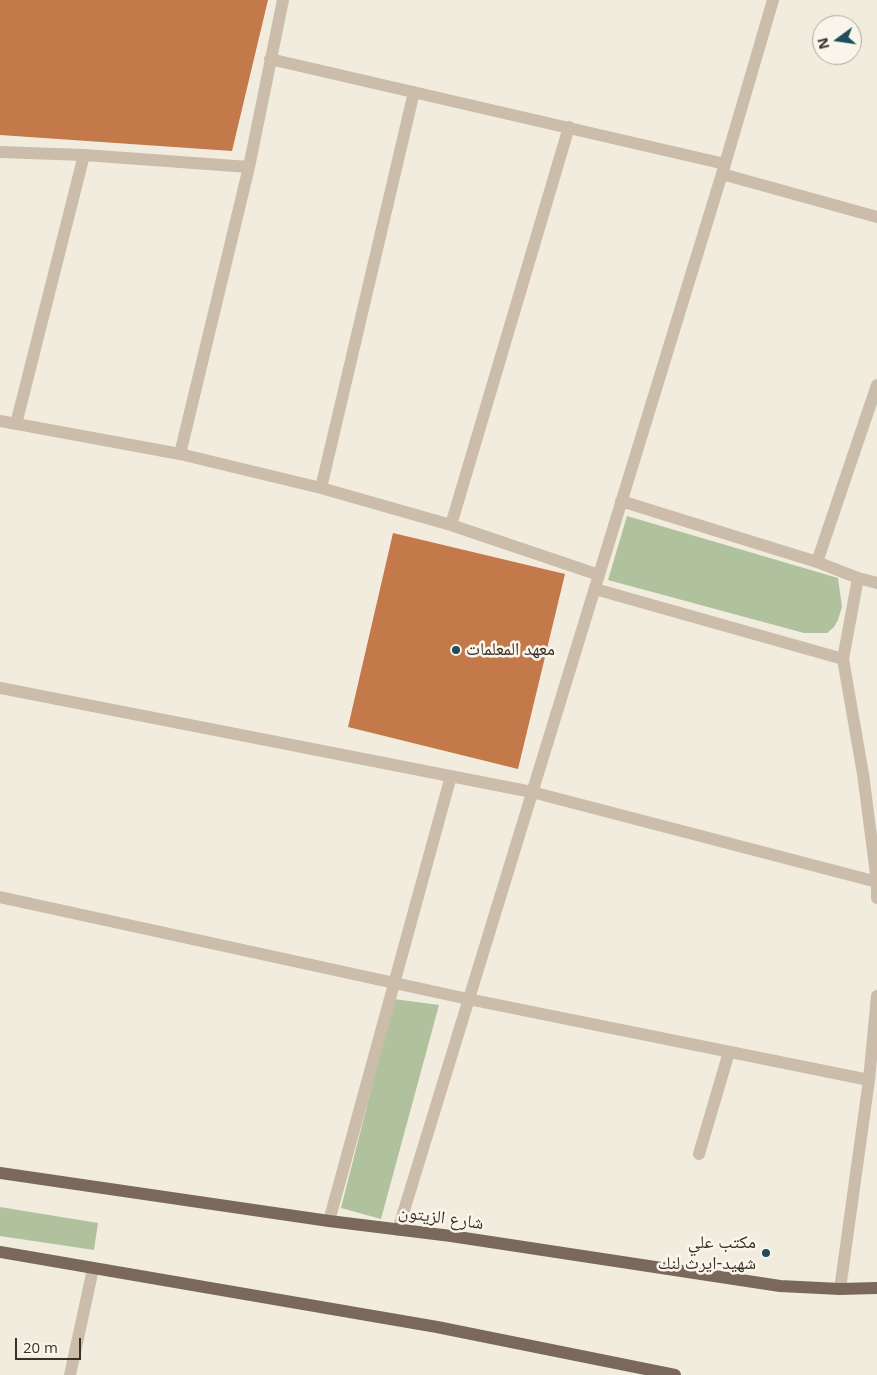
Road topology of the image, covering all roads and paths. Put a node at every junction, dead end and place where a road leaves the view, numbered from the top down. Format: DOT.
graph roads {
  1 [pos="283,0"];
  2 [pos="773,0"];
  3 [pos="270,59"];
  4 [pos="414,92"];
  5 [pos="569,127"];
  6 [pos="0,152"];
  7 [pos="84,155"];
  8 [pos="249,167"];
  9 [pos="724,169"];
  10 [pos="877,217"];
  11 [pos="877,385"];
  12 [pos="0,421"];
  13 [pos="16,424"];
  14 [pos="180,454"];
  15 [pos="321,488"];
  16 [pos="621,501"];
  17 [pos="451,526"];
  18 [pos="818,562"];
  19 [pos="599,575"];
  20 [pos="858,578"];
  21 [pos="877,582"];
  22 [pos="595,589"];
  23 [pos="843,659"];
  24 [pos="0,688"];
  25 [pos="451,776"];
  26 [pos="532,792"];
  27 [pos="877,882"];
  28 [pos="0,896"];
  29 [pos="877,898"];
  30 [pos="394,983"];
  31 [pos="877,996"];
  32 [pos="468,999"];
  33 [pos="729,1052"];
  34 [pos="869,1080"];
  35 [pos="699,1154"];
  36 [pos="0,1173"];
  37 [pos="329,1221"];
  38 [pos="398,1230"];
  39 [pos="0,1252"];
  40 [pos="93,1269"];
  41 [pos="877,1288"];
  42 [pos="840,1289"];
  43 [pos="70,1375"];
  44 [pos="675,1375"];
  1 -- 3 [label="street"];
  2 -- 9 [label="street"];
  3 -- 4 [label="street"];
  3 -- 8 [label="street"];
  4 -- 5 [label="street"];
  4 -- 15 [label="street"];
  5 -- 9 [label="street"];
  5 -- 17 [label="street"];
  6 -- 7 [label="street"];
  7 -- 8 [label="street"];
  7 -- 13 [label="street"];
  8 -- 14 [label="street"];
  9 -- 10 [label="street"];
  9 -- 16 [label="street"];
  11 -- 18 [label="street"];
  12 -- 13 [label="street"];
  13 -- 14 [label="street"];
  14 -- 15 [label="street"];
  15 -- 17 [label="street"];
  16 -- 18 [label="street"];
  16 -- 19 [label="street"];
  17 -- 19 [label="street"];
  18 -- 20 [label="street"];
  19 -- 22 [label="street"];
  20 -- 21 [label="street"];
  20 -- 23 [label="street"];
  22 -- 23 [label="street"];
  22 -- 26 [label="street"];
  23 -- 27 [label="street"];
  24 -- 25 [label="street"];
  25 -- 26 [label="street"];
  25 -- 30 [label="street"];
  26 -- 27 [label="street"];
  26 -- 32 [label="street"];
  27 -- 29 [label="street"];
  28 -- 30 [label="street"];
  30 -- 32 [label="street"];
  30 -- 37 [label="street"];
  31 -- 34 [label="street"];
  32 -- 33 [label="street"];
  32 -- 38 [label="street"];
  33 -- 34 [label="street"];
  33 -- 35 [label="street"];
  34 -- 42 [label="street"];
  36 -- 37 [label="main road, شارع الزيتون"];
  37 -- 38 [label="main road, شارع الزيتون"];
  38 -- 42 [label="main road, شارع الزيتون"];
  39 -- 40 [label="main road"];
  40 -- 43 [label="street"];
  40 -- 44 [label="main road"];
  41 -- 42 [label="main road, شارع الزيتون"];
}
